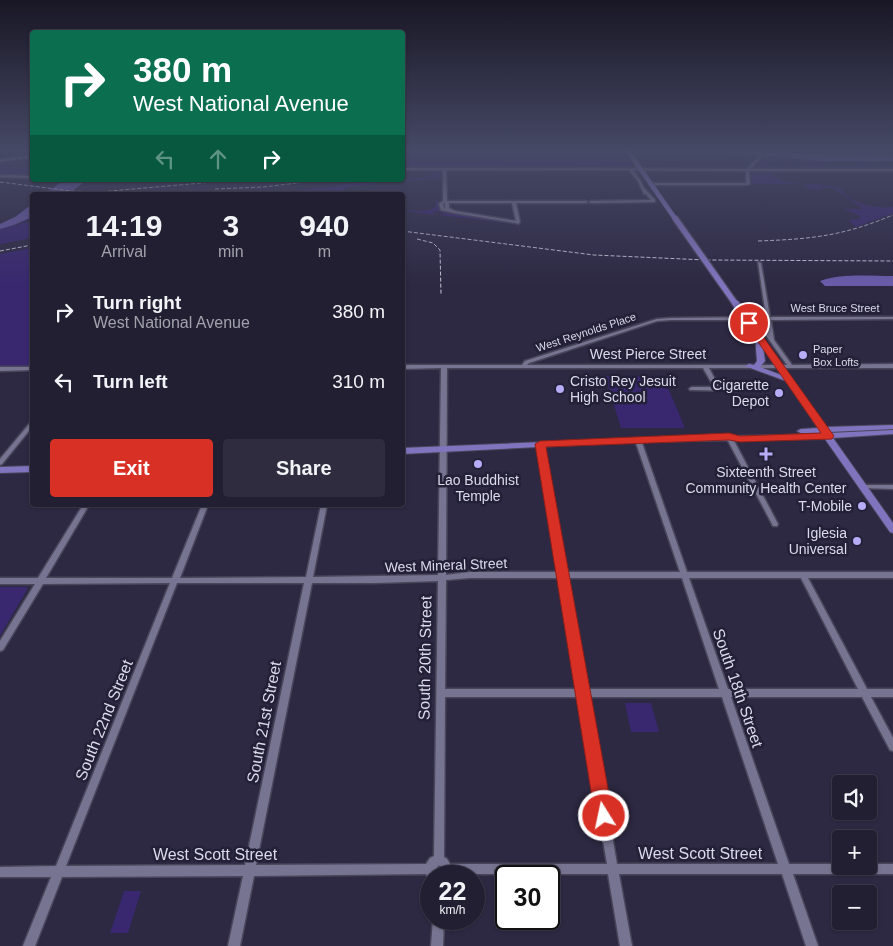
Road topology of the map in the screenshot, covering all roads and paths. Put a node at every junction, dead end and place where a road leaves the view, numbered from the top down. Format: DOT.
graph roads {
  1 [pos="445,195"];
  2 [pos="647,195"];
  3 [pos="659,195"];
  4 [pos="445,202"];
  5 [pos="514,202"];
  6 [pos="759,263"];
  7 [pos="756,318"];
  8 [pos="769,318"];
  9 [pos="893,318"];
  10 [pos="656,320"];
  11 [pos="758,336"];
  12 [pos="772,341"];
  13 [pos="759,348"];
  14 [pos="545,356"];
  15 [pos="777,363"];
  16 [pos="444,366"];
  17 [pos="524,366"];
  18 [pos="551,366"];
  19 [pos="705,366"];
  20 [pos="753,366"];
  21 [pos="790,366"];
  22 [pos="893,366"];
  23 [pos="405,367"];
  24 [pos="0,369"];
  25 [pos="30,369"];
  26 [pos="790,381"];
  27 [pos="692,389"];
  28 [pos="717,389"];
  29 [pos="742,389"];
  30 [pos="30,426"];
  31 [pos="893,427"];
  32 [pos="870,431"];
  33 [pos="893,432"];
  34 [pos="826,433"];
  35 [pos="784,435"];
  36 [pos="729,437"];
  37 [pos="638,440"];
  38 [pos="540,444"];
  39 [pos="443,448"];
  40 [pos="405,451"];
  41 [pos="0,464"];
  42 [pos="30,469"];
  43 [pos="0,470"];
  44 [pos="863,487"];
  45 [pos="893,487"];
  46 [pos="85,507"];
  47 [pos="204,507"];
  48 [pos="324,507"];
  49 [pos="775,524"];
  50 [pos="893,530"];
  51 [pos="562,575"];
  52 [pos="683,575"];
  53 [pos="803,575"];
  54 [pos="893,575"];
  55 [pos="442,578"];
  56 [pos="0,581"];
  57 [pos="307,581"];
  58 [pos="38,582"];
  59 [pos="175,582"];
  60 [pos="0,648"];
  61 [pos="723,692"];
  62 [pos="865,692"];
  63 [pos="893,692"];
  64 [pos="441,693"];
  65 [pos="583,693"];
  66 [pos="893,746"];
  67 [pos="439,860"];
  68 [pos="433,865"];
  69 [pos="445,865"];
  70 [pos="785,869"];
  71 [pos="893,869"];
  72 [pos="613,870"];
  73 [pos="250,871"];
  74 [pos="0,872"];
  75 [pos="59,872"];
  76 [pos="485,872"];
  77 [pos="420,873"];
  78 [pos="438,930"];
  79 [pos="29,946"];
  80 [pos="234,946"];
  81 [pos="437,946"];
  82 [pos="626,946"];
  83 [pos="812,946"];
  1 -- 4 [label="street"];
  2 -- 5 [label="street"];
  3 -- 11 [label="main road, bridge"];
  4 -- 5 [label="street"];
  4 -- 5 [label="street"];
  6 -- 8 [label="street"];
  7 -- 8 [label="street, West Bruce Street"];
  7 -- 10 [label="street, West Bruce Street"];
  7 -- 12 [label="street"];
  8 -- 9 [label="street, West Bruce Street"];
  8 -- 12 [label="street"];
  10 -- 14 [label="street, West Reynolds Place"];
  11 -- 13 [label="main road"];
  11 -- 15 [label="main road"];
  12 -- 21 [label="street"];
  13 -- 20 [label="main road"];
  14 -- 17 [label="street, West Reynolds Place"];
  14 -- 18 [label="street"];
  15 -- 20 [label="street, West Pierce Street"];
  15 -- 21 [label="street, West Pierce Street"];
  15 -- 26 [label="main road"];
  16 -- 17 [label="street, West Pierce Street"];
  16 -- 23 [label="street, West Pierce Street"];
  16 -- 39 [label="street, South 20th Street"];
  17 -- 18 [label="street, West Pierce Street"];
  18 -- 19 [label="street, West Pierce Street"];
  19 -- 20 [label="street, West Pierce Street"];
  19 -- 28 [label="street"];
  20 -- 26 [label="main road"];
  21 -- 22 [label="street, West Pierce Street"];
  24 -- 25 [label="street"];
  26 -- 34 [label="main road"];
  27 -- 28 [label="street"];
  28 -- 29 [label="street"];
  30 -- 41 [label="street"];
  31 -- 32 [label="main road"];
  32 -- 33 [label="main road"];
  32 -- 34 [label="main road"];
  34 -- 35 [label="main road"];
  34 -- 44 [label="main road"];
  35 -- 36 [label="main road"];
  36 -- 37 [label="main road"];
  36 -- 49 [label="street"];
  37 -- 38 [label="main road"];
  37 -- 52 [label="street, South 18th Street"];
  38 -- 39 [label="main road"];
  38 -- 51 [label="street"];
  39 -- 40 [label="main road"];
  39 -- 55 [label="street, South 20th Street"];
  42 -- 43 [label="main road"];
  44 -- 45 [label="street"];
  44 -- 50 [label="main road"];
  46 -- 58 [label="street"];
  47 -- 59 [label="street, South 22nd Street"];
  48 -- 57 [label="street, South 21st Street"];
  51 -- 52 [label="street, West Mineral Street"];
  51 -- 55 [label="street, West Mineral Street"];
  51 -- 65 [label="street"];
  52 -- 53 [label="street, West Mineral Street"];
  52 -- 61 [label="street, South 18th Street"];
  53 -- 54 [label="street, West Mineral Street"];
  53 -- 62 [label="street"];
  55 -- 57 [label="street, West Mineral Street"];
  55 -- 64 [label="street, South 20th Street"];
  56 -- 58 [label="street, West Mineral Street"];
  57 -- 59 [label="street, West Mineral Street"];
  57 -- 73 [label="street, South 21st Street"];
  58 -- 59 [label="street, West Mineral Street"];
  58 -- 60 [label="street"];
  59 -- 75 [label="street, South 22nd Street"];
  61 -- 62 [label="street"];
  61 -- 65 [label="street"];
  61 -- 70 [label="street, South 18th Street"];
  62 -- 63 [label="street"];
  62 -- 66 [label="street"];
  64 -- 65 [label="street"];
  64 -- 67 [label="street, South 20th Street"];
  65 -- 72 [label="street"];
  67 -- 68 [label="street"];
  67 -- 69 [label="street"];
  70 -- 71 [label="street, West Scott Street"];
  70 -- 72 [label="street, West Scott Street"];
  70 -- 83 [label="street, South 18th Street"];
  72 -- 76 [label="street, West Scott Street"];
  72 -- 82 [label="street"];
  73 -- 75 [label="street, West Scott Street"];
  73 -- 77 [label="street, West Scott Street"];
  73 -- 80 [label="street, South 21st Street"];
  74 -- 75 [label="street, West Scott Street"];
  75 -- 79 [label="street, South 22nd Street"];
  78 -- 81 [label="street"];
}
